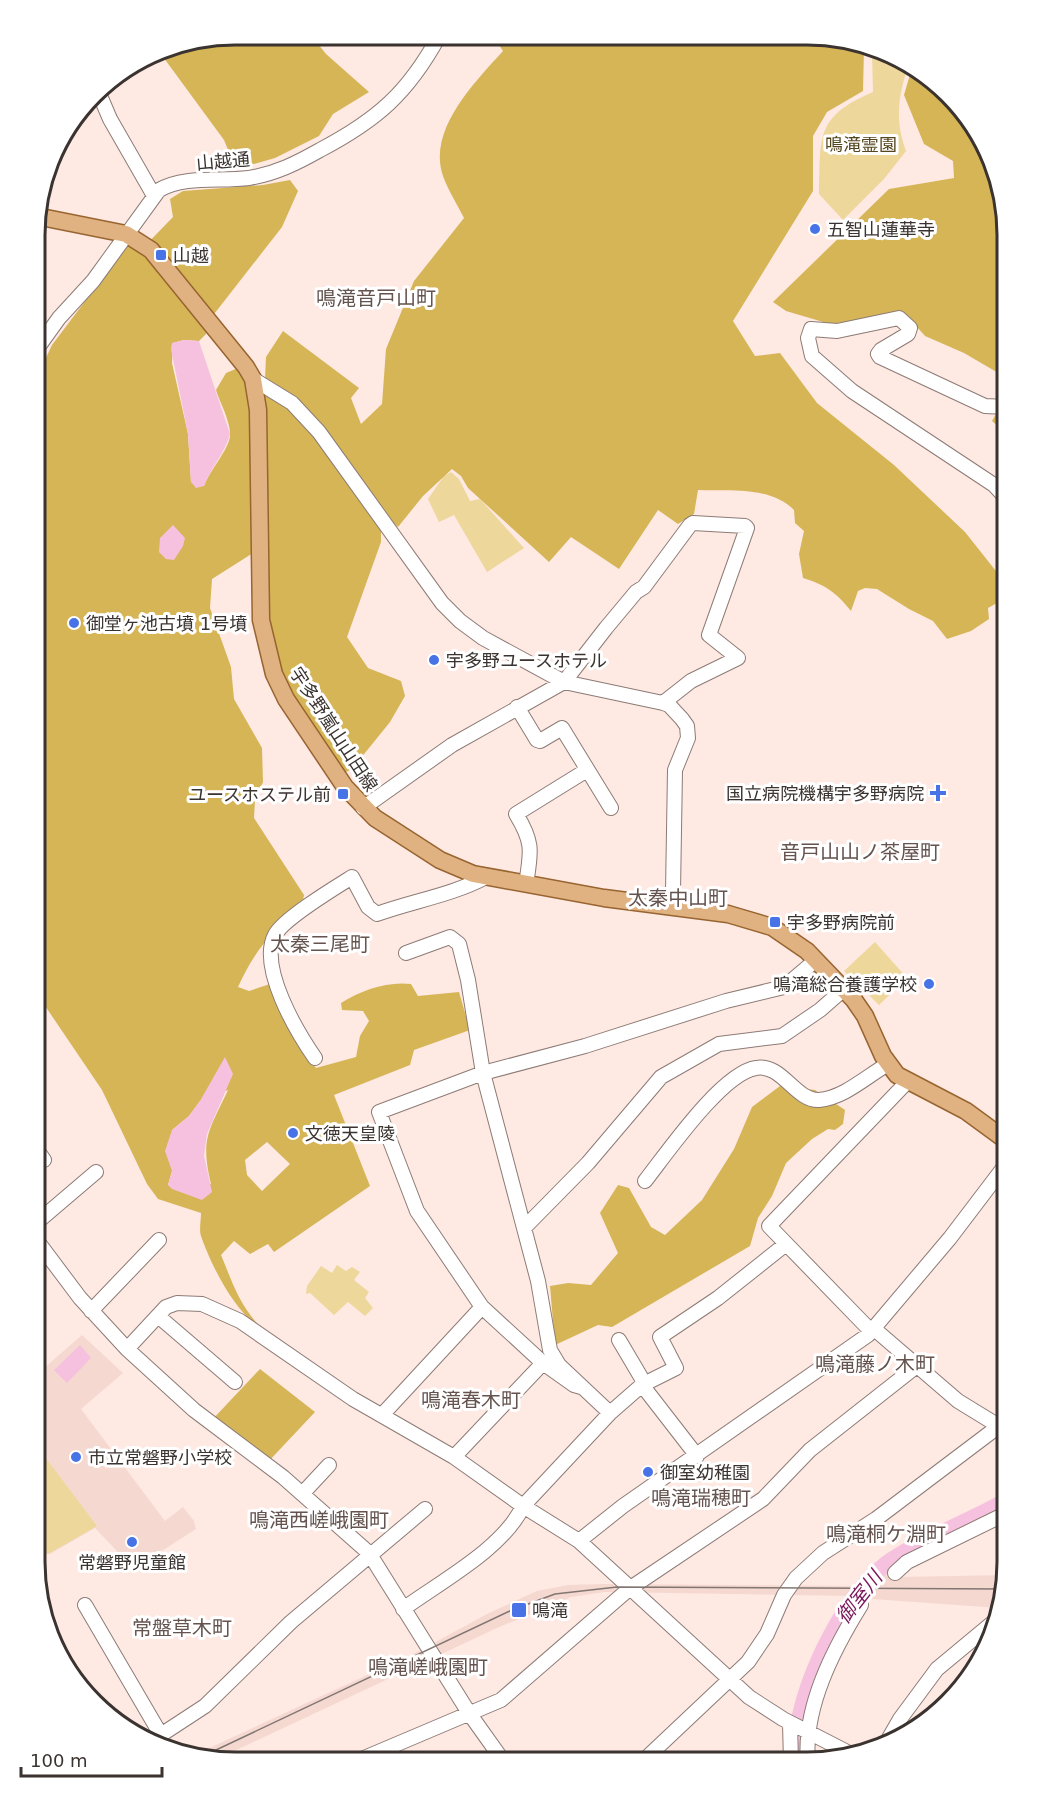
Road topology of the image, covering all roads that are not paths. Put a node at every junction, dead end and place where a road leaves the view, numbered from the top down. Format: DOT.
graph roads {
  1 [pos="434,45"];
  2 [pos="102,100"];
  3 [pos="153,194"];
  4 [pos="46,218"];
  5 [pos="126,234"];
  6 [pos="45,337"];
  7 [pos="253,379"];
  8 [pos="997,407"];
  9 [pos="997,488"];
  10 [pos="564,682"];
  11 [pos="663,703"];
  12 [pos="517,707"];
  13 [pos="587,770"];
  14 [pos="363,808"];
  15 [pos="611,808"];
  16 [pos="486,877"];
  17 [pos="526,884"];
  18 [pos="675,908"];
  19 [pos="406,953"];
  20 [pos="816,960"];
  21 [pos="844,988"];
  22 [pos="315,1058"];
  23 [pos="888,1064"];
  24 [pos="483,1073"];
  25 [pos="908,1082"];
  26 [pos="997,1133"];
  27 [pos="96,1172"];
  28 [pos="997,1176"];
  29 [pos="645,1181"];
  30 [pos="45,1215"];
  31 [pos="524,1228"];
  32 [pos="159,1240"];
  33 [pos="786,1244"];
  34 [pos="45,1251"];
  35 [pos="482,1307"];
  36 [pos="91,1311"];
  37 [pos="158,1316"];
  38 [pos="872,1330"];
  39 [pos="619,1340"];
  40 [pos="128,1349"];
  41 [pos="543,1364"];
  42 [pos="918,1365"];
  43 [pos="235,1382"];
  44 [pos="644,1384"];
  45 [pos="580,1387"];
  46 [pos="610,1413"];
  47 [pos="382,1415"];
  48 [pos="997,1422"];
  49 [pos="997,1431"];
  50 [pos="697,1456"];
  51 [pos="454,1457"];
  52 [pos="329,1465"];
  53 [pos="302,1494"];
  54 [pos="523,1506"];
  55 [pos="425,1509"];
  56 [pos="997,1518"];
  57 [pos="579,1540"];
  58 [pos="369,1554"];
  59 [pos="895,1573"];
  60 [pos="629,1589"];
  61 [pos="85,1605"];
  62 [pos="861,1605"];
  63 [pos="403,1609"];
  64 [pos="985,1629"];
  65 [pos="731,1680"];
  66 [pos="469,1713"];
  67 [pos="798,1727"];
  68 [pos="893,1731"];
  69 [pos="153,1733"];
  70 [pos="160,1736"];
  71 [pos="840,1749"];
  72 [pos="378,1752"];
  73 [pos="497,1752"];
  74 [pos="653,1752"];
  75 [pos="793,1752"];
  76 [pos="805,1752"];
  1 -- 3 [label="street, 山越通"];
  2 -- 3 [label="street"];
  3 -- 5 [label="street"];
  4 -- 5 [label="main road, 宇多野嵐山山田線"];
  5 -- 6 [label="street"];
  5 -- 7 [label="main road, 宇多野嵐山山田線"];
  7 -- 10 [label="street"];
  7 -- 14 [label="main road, 宇多野嵐山山田線"];
  8 -- 9 [label="street"];
  10 -- 11 [label="street"];
  10 -- 11 [label="street"];
  10 -- 12 [label="street"];
  11 -- 18 [label="street"];
  12 -- 13 [label="street"];
  12 -- 14 [label="street"];
  13 -- 15 [label="street"];
  13 -- 17 [label="street"];
  14 -- 16 [label="main road, 宇多野嵐山山田線"];
  16 -- 17 [label="main road, 宇多野嵐山山田線"];
  16 -- 22 [label="street"];
  17 -- 18 [label="main road, 宇多野嵐山山田線"];
  18 -- 20 [label="main road, 宇多野嵐山山田線"];
  19 -- 24 [label="street"];
  20 -- 21 [label="main road, 宇多野嵐山山田線"];
  20 -- 24 [label="street"];
  21 -- 23 [label="main road, 宇多野嵐山山田線"];
  21 -- 31 [label="street"];
  23 -- 25 [label="main road, 宇多野嵐山山田線"];
  23 -- 29 [label="street"];
  24 -- 31 [label="street"];
  24 -- 35 [label="street"];
  25 -- 26 [label="main road, 宇多野嵐山山田線"];
  25 -- 33 [label="street"];
  27 -- 30 [label="street"];
  28 -- 38 [label="street"];
  31 -- 45 [label="street"];
  32 -- 36 [label="street"];
  33 -- 38 [label="street"];
  33 -- 44 [label="street"];
  34 -- 36 [label="street"];
  35 -- 41 [label="street"];
  35 -- 47 [label="street"];
  36 -- 40 [label="street"];
  37 -- 40 [label="street"];
  37 -- 43 [label="street"];
  37 -- 47 [label="street"];
  38 -- 42 [label="street"];
  38 -- 50 [label="street"];
  39 -- 44 [label="street"];
  40 -- 53 [label="street"];
  41 -- 45 [label="street"];
  41 -- 51 [label="street"];
  42 -- 48 [label="street"];
  42 -- 60 [label="street"];
  44 -- 46 [label="street"];
  44 -- 50 [label="street"];
  45 -- 46 [label="street"];
  46 -- 54 [label="street"];
  47 -- 51 [label="street"];
  49 -- 65 [label="street"];
  50 -- 57 [label="street"];
  51 -- 54 [label="street"];
  52 -- 53 [label="street"];
  53 -- 58 [label="street"];
  54 -- 57 [label="street"];
  54 -- 63 [label="street"];
  55 -- 58 [label="street"];
  56 -- 59 [label="street"];
  57 -- 60 [label="street"];
  58 -- 63 [label="street"];
  58 -- 70 [label="street"];
  60 -- 65 [label="street"];
  60 -- 66 [label="street"];
  61 -- 69 [label="street"];
  62 -- 67 [label="street"];
  63 -- 66 [label="street"];
  64 -- 68 [label="street"];
  65 -- 67 [label="street"];
  65 -- 74 [label="street"];
  66 -- 72 [label="street"];
  66 -- 73 [label="street"];
  67 -- 71 [label="street"];
  67 -- 75 [label="street"];
  67 -- 76 [label="street"];
}
